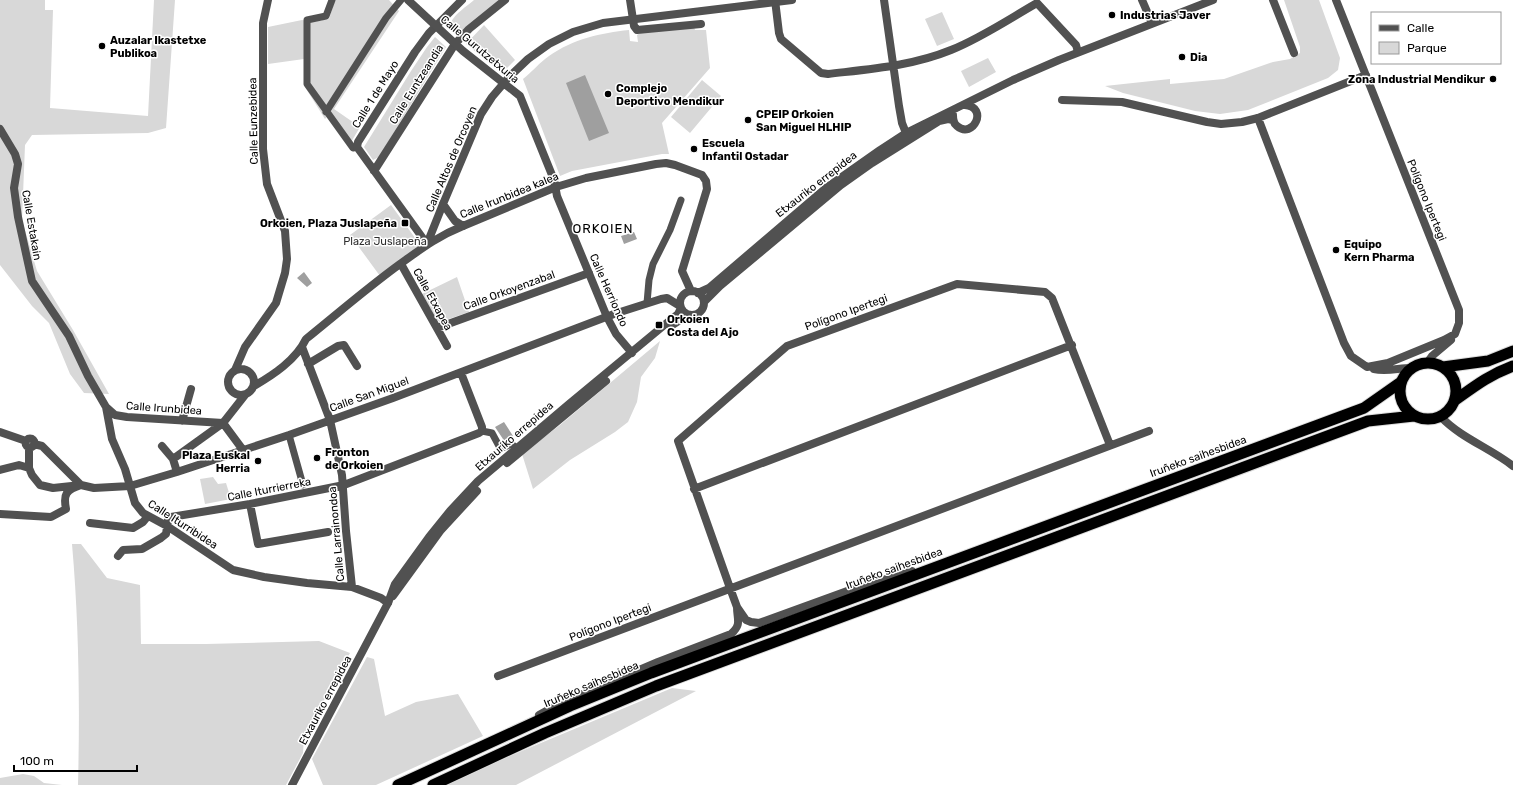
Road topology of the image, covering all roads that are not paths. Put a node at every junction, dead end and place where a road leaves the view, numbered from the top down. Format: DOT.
graph roads {
  1 [pos="268,0"];
  2 [pos="332,0"];
  3 [pos="401,0"];
  4 [pos="408,0"];
  5 [pos="462,0"];
  6 [pos="505,0"];
  7 [pos="630,0"];
  8 [pos="792,0"];
  9 [pos="884,0"];
  10 [pos="1142,0"];
  11 [pos="1213,0"];
  12 [pos="1273,0"];
  13 [pos="1336,0"];
  14 [pos="775,1"];
  15 [pos="1036,1"];
  16 [pos="633,19"];
  17 [pos="1152,23"];
  18 [pos="701,24"];
  19 [pos="436,27"];
  20 [pos="455,44"];
  21 [pos="1078,52"];
  22 [pos="1294,52"];
  23 [pos="893,66"];
  24 [pos="1366,75"];
  25 [pos="503,84"];
  26 [pos="988,93"];
  27 [pos="1062,100"];
  28 [pos="961,106"];
  29 [pos="326,112"];
  30 [pos="977,112"];
  31 [pos="1258,118"];
  32 [pos="953,120"];
  33 [pos="0,129"];
  34 [pos="906,133"];
  35 [pos="357,147"];
  36 [pos="374,171"];
  37 [pos="556,187"];
  38 [pos="681,200"];
  39 [pos="443,204"];
  40 [pos="463,226"];
  41 [pos="427,244"];
  42 [pos="401,264"];
  43 [pos="589,273"];
  44 [pos="32,282"];
  45 [pos="694,292"];
  46 [pos="704,302"];
  47 [pos="647,303"];
  48 [pos="680,307"];
  49 [pos="688,315"];
  50 [pos="607,317"];
  51 [pos="437,328"];
  52 [pos="1455,334"];
  53 [pos="1072,345"];
  54 [pos="447,346"];
  55 [pos="302,347"];
  56 [pos="1513,352"];
  57 [pos="632,353"];
  58 [pos="1427,363"];
  59 [pos="308,364"];
  60 [pos="357,366"];
  61 [pos="1513,366"];
  62 [pos="1367,367"];
  63 [pos="1443,367"];
  64 [pos="1411,368"];
  65 [pos="235,370"];
  66 [pos="460,373"];
  67 [pos="1401,382"];
  68 [pos="254,386"];
  69 [pos="191,389"];
  70 [pos="245,395"];
  71 [pos="1454,401"];
  72 [pos="106,407"];
  73 [pos="1414,416"];
  74 [pos="1440,417"];
  75 [pos="330,420"];
  76 [pos="182,421"];
  77 [pos="223,424"];
  78 [pos="482,431"];
  79 [pos="1149,431"];
  80 [pos="0,432"];
  81 [pos="289,435"];
  82 [pos="30,444"];
  83 [pos="1110,445"];
  84 [pos="162,446"];
  85 [pos="516,448"];
  86 [pos="243,450"];
  87 [pos="173,459"];
  88 [pos="1513,466"];
  89 [pos="29,468"];
  90 [pos="0,470"];
  91 [pos="177,472"];
  92 [pos="81,485"];
  93 [pos="303,485"];
  94 [pos="344,485"];
  95 [pos="130,486"];
  96 [pos="694,489"];
  97 [pos="250,504"];
  98 [pos="0,514"];
  99 [pos="148,516"];
  100 [pos="90,523"];
  101 [pos="167,526"];
  102 [pos="328,532"];
  103 [pos="985,549"];
  104 [pos="118,556"];
  105 [pos="352,587"];
  106 [pos="730,588"];
  107 [pos="388,603"];
  108 [pos="737,607"];
  109 [pos="498,676"];
  110 [pos="510,733"];
  111 [pos="292,785"];
  112 [pos="398,785"];
  113 [pos="433,785"];
  1 -- 65 [label="street, Calle Eunzebidea"];
  2 -- 29 [label="street"];
  3 -- 29 [label="street"];
  4 -- 19 [label="street, Calle Gurutzetxuria"];
  5 -- 19 [label="street, Calle 1 de Mayo"];
  6 -- 20 [label="street, Calle Euntzeandia"];
  7 -- 16 [label="street"];
  8 -- 14 [label="street, Calle Altos de Orcoyen"];
  9 -- 23 [label="street"];
  10 -- 17 [label="street"];
  11 -- 17 [label="street, Etxauriko errepidea"];
  12 -- 22 [label="street"];
  13 -- 24 [label="street, Polígono Ipertegi"];
  14 -- 16 [label="street, Calle Altos de Orcoyen"];
  14 -- 23 [label="street"];
  15 -- 21 [label="street"];
  15 -- 23 [label="street"];
  16 -- 18 [label="street"];
  16 -- 25 [label="street, Calle Altos de Orcoyen"];
  17 -- 21 [label="street, Etxauriko errepidea"];
  19 -- 20 [label="street, Calle Gurutzetxuria"];
  19 -- 35 [label="street, Calle 1 de Mayo"];
  20 -- 25 [label="street, Calle Gurutzetxuria"];
  20 -- 36 [label="street, Calle Euntzeandia"];
  21 -- 26 [label="street, Etxauriko errepidea"];
  23 -- 34 [label="street"];
  24 -- 31 [label="street"];
  24 -- 52 [label="street, Polígono Ipertegi"];
  25 -- 37 [label="street, Calle Gurutzetxuria"];
  25 -- 39 [label="street, Calle Altos de Orcoyen"];
  26 -- 28 [label="street, Etxauriko errepidea"];
  26 -- 30 [label="street"];
  27 -- 31 [label="street"];
  28 -- 30 [label="street"];
  28 -- 32 [label="street"];
  28 -- 34 [label="street, Etxauriko errepidea"];
  29 -- 35 [label="street"];
  30 -- 32 [label="street"];
  31 -- 62 [label="street"];
  32 -- 46 [label="street, Etxauriko errepidea"];
  33 -- 44 [label="street, Calle Estakain"];
  34 -- 45 [label="street, Etxauriko errepidea"];
  35 -- 36 [label="street"];
  36 -- 41 [label="street"];
  37 -- 40 [label="street, Calle Irunbidea kalea"];
  37 -- 43 [label="street, Calle Herriondo"];
  37 -- 45 [label="street, Calle Irunbidea kalea"];
  38 -- 47 [label="street"];
  39 -- 40 [label="street"];
  39 -- 41 [label="street, Calle Altos de Orcoyen"];
  40 -- 41 [label="street, Calle Irunbidea kalea"];
  41 -- 42 [label="street, Calle Irunbidea kalea"];
  42 -- 51 [label="street, Calle Etxapea"];
  42 -- 55 [label="street, Calle Irunbidea kalea"];
  43 -- 50 [label="street, Calle Herriondo"];
  43 -- 51 [label="street, Calle Orkoyenzabal"];
  44 -- 72 [label="street, Calle Iturribidea"];
  45 -- 46 [label="street"];
  45 -- 48 [label="street"];
  46 -- 49 [label="street"];
  47 -- 48 [label="street, Calle San Miguel"];
  47 -- 50 [label="street, Calle San Miguel"];
  48 -- 49 [label="street"];
  48 -- 57 [label="street, Etxauriko errepidea"];
  49 -- 107 [label="street, Etxauriko errepidea"];
  50 -- 57 [label="street, Calle Herriondo"];
  50 -- 66 [label="street, Calle San Miguel"];
  51 -- 54 [label="street, Calle Etxapea"];
  52 -- 58 [label="street"];
  52 -- 62 [label="street"];
  53 -- 83 [label="street, Polígono Ipertegi"];
  53 -- 96 [label="street"];
  53 -- 96 [label="street, Polígono Ipertegi"];
  55 -- 59 [label="street, Calle Larrainondoa"];
  55 -- 68 [label="street, Calle Irunbidea kalea"];
  56 -- 63 [label="highway"];
  57 -- 85 [label="street, Etxauriko errepidea"];
  58 -- 63 [label="highway"];
  58 -- 64 [label="highway"];
  59 -- 60 [label="street"];
  59 -- 75 [label="street, Calle Larrainondoa"];
  61 -- 71 [label="highway"];
  62 -- 64 [label="street"];
  63 -- 71 [label="highway"];
  64 -- 67 [label="highway"];
  65 -- 68 [label="street"];
  65 -- 70 [label="street"];
  66 -- 75 [label="street, Calle San Miguel"];
  66 -- 78 [label="street"];
  67 -- 73 [label="highway"];
  67 -- 103 [label="highway, Iruñeko saihesbidea"];
  68 -- 70 [label="street"];
  69 -- 76 [label="street"];
  70 -- 77 [label="street"];
  71 -- 74 [label="highway"];
  72 -- 76 [label="street, Calle Irunbidea"];
  72 -- 95 [label="street, Calle Iturribidea"];
  73 -- 74 [label="highway"];
  73 -- 113 [label="highway"];
  74 -- 88 [label="street"];
  75 -- 81 [label="street, Calle San Miguel"];
  75 -- 94 [label="street, Calle Larrainondoa"];
  76 -- 77 [label="street, Calle Irunbidea"];
  77 -- 86 [label="street"];
  77 -- 87 [label="street"];
  78 -- 85 [label="street"];
  78 -- 94 [label="street, Calle Iturrierreka"];
  79 -- 83 [label="street, Polígono Ipertegi"];
  80 -- 82 [label="street"];
  81 -- 86 [label="street, Calle San Miguel"];
  81 -- 93 [label="street"];
  82 -- 89 [label="street"];
  82 -- 92 [label="street"];
  83 -- 106 [label="street, Polígono Ipertegi"];
  84 -- 87 [label="street"];
  85 -- 107 [label="street, Etxauriko errepidea"];
  86 -- 91 [label="street, Calle San Miguel"];
  87 -- 91 [label="street"];
  89 -- 90 [label="street"];
  89 -- 92 [label="street"];
  91 -- 95 [label="street, Calle San Miguel"];
  92 -- 95 [label="street, Calle San Miguel"];
  92 -- 98 [label="street"];
  94 -- 97 [label="street, Calle Iturrierreka"];
  94 -- 105 [label="street, Calle Larrainondoa"];
  95 -- 99 [label="street, Calle Iturribidea"];
  96 -- 106 [label="street, Polígono Ipertegi"];
  97 -- 101 [label="street, Calle Iturrierreka"];
  97 -- 102 [label="street"];
  99 -- 100 [label="street"];
  99 -- 101 [label="street, Calle Iturribidea"];
  101 -- 104 [label="street, Calle Iturrierreka"];
  101 -- 105 [label="street, Calle Iturribidea"];
  103 -- 108 [label="street, Polígono Ipertegi"];
  103 -- 110 [label="highway, Iruñeko saihesbidea"];
  105 -- 107 [label="street, Calle Iturribidea"];
  106 -- 108 [label="street, Polígono Ipertegi"];
  106 -- 109 [label="street, Polígono Ipertegi"];
  107 -- 111 [label="street, Etxauriko errepidea"];
  108 -- 110 [label="street, Polígono Ipertegi"];
  110 -- 112 [label="highway, Iruñeko saihesbidea"];
}
